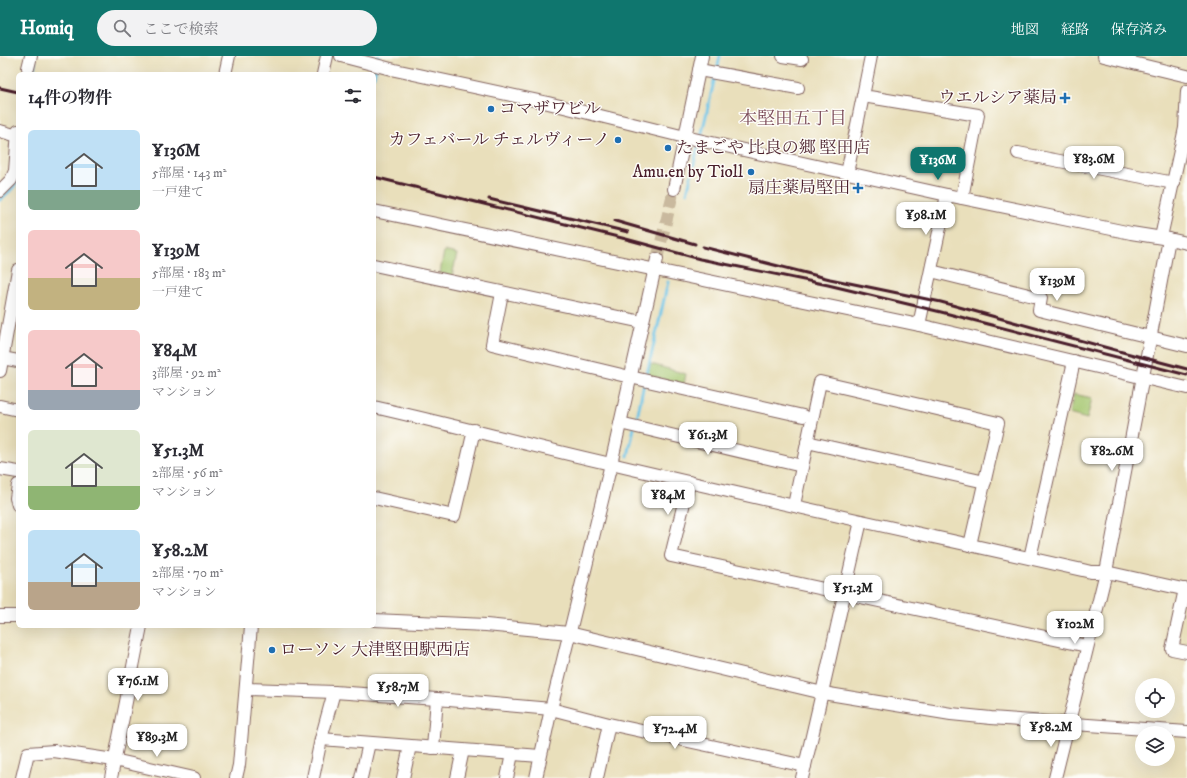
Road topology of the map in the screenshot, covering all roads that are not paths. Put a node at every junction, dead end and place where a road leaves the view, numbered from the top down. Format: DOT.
graph roads {
  1 [pos="30,56"];
  2 [pos="229,56"];
  3 [pos="327,56"];
  4 [pos="341,56"];
  5 [pos="702,56"];
  6 [pos="783,56"];
  7 [pos="871,56"];
  8 [pos="1104,56"];
  9 [pos="802,60"];
  10 [pos="28,68"];
  11 [pos="225,72"];
  12 [pos="323,72"];
  13 [pos="711,72"];
  14 [pos="1187,76"];
  15 [pos="798,88"];
  16 [pos="1187,92"];
  17 [pos="863,96"];
  18 [pos="0,132"];
  19 [pos="16,136"];
  20 [pos="695,139"];
  21 [pos="1018,153"];
  22 [pos="16,159"];
  23 [pos="847,173"];
  24 [pos="1174,183"];
  25 [pos="1,188"];
  26 [pos="674,189"];
  27 [pos="948,196"];
  28 [pos="962,198"];
  29 [pos="376,211"];
  30 [pos="1187,236"];
  31 [pos="1165,238"];
  32 [pos="1187,243"];
  33 [pos="655,264"];
  34 [pos="376,265"];
  35 [pos="931,271"];
  36 [pos="502,294"];
  37 [pos="16,296"];
  38 [pos="15,309"];
  39 [pos="642,322"];
  40 [pos="919,325"];
  41 [pos="1150,337"];
  42 [pos="1187,346"];
  43 [pos="2,358"];
  44 [pos="16,361"];
  45 [pos="1074,361"];
  46 [pos="0,371"];
  47 [pos="630,377"];
  48 [pos="1142,377"];
  49 [pos="1187,388"];
  50 [pos="0,406"];
  51 [pos="376,407"];
  52 [pos="16,410"];
  53 [pos="803,416"];
  54 [pos="620,423"];
  55 [pos="474,430"];
  56 [pos="807,442"];
  57 [pos="611,464"];
  58 [pos="802,466"];
  59 [pos="0,469"];
  60 [pos="16,472"];
  61 [pos="689,482"];
  62 [pos="985,482"];
  63 [pos="376,498"];
  64 [pos="794,505"];
  65 [pos="861,520"];
  66 [pos="970,545"];
  67 [pos="1030,558"];
  68 [pos="1106,572"];
  69 [pos="1186,589"];
  70 [pos="844,593"];
  71 [pos="0,616"];
  72 [pos="16,616"];
  73 [pos="376,620"];
  74 [pos="141,628"];
  75 [pos="252,628"];
  76 [pos="569,633"];
  77 [pos="1087,646"];
  78 [pos="1187,652"];
  79 [pos="246,689"];
  80 [pos="334,692"];
  81 [pos="823,693"];
  82 [pos="437,699"];
  83 [pos="551,709"];
  84 [pos="609,724"];
  85 [pos="1069,724"];
  86 [pos="1187,732"];
  87 [pos="321,739"];
  88 [pos="369,743"];
  89 [pos="410,746"];
  90 [pos="433,748"];
  91 [pos="463,750"];
  92 [pos="512,754"];
  93 [pos="540,756"];
  94 [pos="114,760"];
  95 [pos="803,772"];
  96 [pos="22,778"];
  97 [pos="111,778"];
  98 [pos="194,778"];
  99 [pos="236,778"];
  100 [pos="312,778"];
  101 [pos="361,778"];
  102 [pos="403,778"];
  103 [pos="457,778"];
  104 [pos="506,778"];
  105 [pos="536,778"];
  106 [pos="597,778"];
  107 [pos="1055,778"];
  1 -- 10 [label="street"];
  2 -- 11 [label="street"];
  3 -- 12 [label="street"];
  4 -- 20 [label="street"];
  5 -- 13 [label="street"];
  6 -- 9 [label="street"];
  7 -- 17 [label="street"];
  8 -- 14 [label="street"];
  13 -- 15 [label="street"];
  13 -- 20 [label="street"];
  16 -- 24 [label="street"];
  17 -- 23 [label="street"];
  17 -- 28 [label="street"];
  18 -- 19 [label="street"];
  20 -- 23 [label="street"];
  20 -- 26 [label="street"];
  21 -- 24 [label="street"];
  22 -- 25 [label="street"];
  23 -- 27 [label="street"];
  24 -- 31 [label="street"];
  27 -- 28 [label="street"];
  27 -- 35 [label="street"];
  28 -- 31 [label="street"];
  29 -- 33 [label="street"];
  30 -- 31 [label="street"];
  31 -- 32 [label="street"];
  31 -- 41 [label="street"];
  33 -- 39 [label="street"];
  33 -- 40 [label="street"];
  34 -- 36 [label="street"];
  35 -- 40 [label="street"];
  35 -- 41 [label="street"];
  36 -- 39 [label="street"];
  36 -- 47 [label="street"];
  37 -- 38 [label="street"];
  38 -- 43 [label="street"];
  39 -- 47 [label="street"];
  40 -- 45 [label="street"];
  41 -- 42 [label="street"];
  41 -- 48 [label="street"];
  43 -- 44 [label="street"];
  43 -- 46 [label="street"];
  45 -- 48 [label="street"];
  45 -- 67 [label="street"];
  47 -- 53 [label="street"];
  47 -- 54 [label="street"];
  48 -- 49 [label="street"];
  48 -- 68 [label="street"];
  50 -- 52 [label="street"];
  51 -- 55 [label="street"];
  54 -- 57 [label="street"];
  54 -- 58 [label="street"];
  55 -- 57 [label="street"];
  55 -- 63 [label="street"];
  56 -- 58 [label="street"];
  56 -- 62 [label="street"];
  56 -- 62 [label="street"];
  57 -- 61 [label="street"];
  57 -- 76 [label="street"];
  58 -- 64 [label="street"];
  59 -- 60 [label="street"];
  61 -- 64 [label="street"];
  61 -- 70 [label="street"];
  62 -- 66 [label="street"];
  64 -- 65 [label="street"];
  65 -- 66 [label="street"];
  65 -- 70 [label="street"];
  66 -- 67 [label="street"];
  67 -- 68 [label="street"];
  68 -- 69 [label="street"];
  68 -- 77 [label="street"];
  69 -- 78 [label="street"];
  70 -- 77 [label="street"];
  70 -- 81 [label="street"];
  71 -- 72 [label="street"];
  73 -- 76 [label="street"];
  74 -- 94 [label="street"];
  75 -- 79 [label="street"];
  76 -- 81 [label="street"];
  76 -- 83 [label="street"];
  77 -- 85 [label="street"];
  79 -- 80 [label="street"];
  79 -- 99 [label="street"];
  80 -- 82 [label="street"];
  80 -- 87 [label="street"];
  81 -- 85 [label="street"];
  81 -- 95 [label="street"];
  82 -- 83 [label="street"];
  82 -- 90 [label="street"];
  83 -- 84 [label="street"];
  83 -- 93 [label="street"];
  84 -- 95 [label="street"];
  84 -- 106 [label="street"];
  85 -- 86 [label="street"];
  85 -- 107 [label="street"];
  87 -- 88 [label="street"];
  87 -- 100 [label="street"];
  88 -- 89 [label="street"];
  88 -- 101 [label="street"];
  89 -- 90 [label="street"];
  89 -- 102 [label="street"];
  90 -- 91 [label="street"];
  91 -- 92 [label="street"];
  91 -- 103 [label="street"];
  92 -- 93 [label="street"];
  92 -- 104 [label="street"];
  93 -- 105 [label="street"];
  94 -- 96 [label="street"];
  94 -- 97 [label="street"];
  94 -- 98 [label="street"];
}
